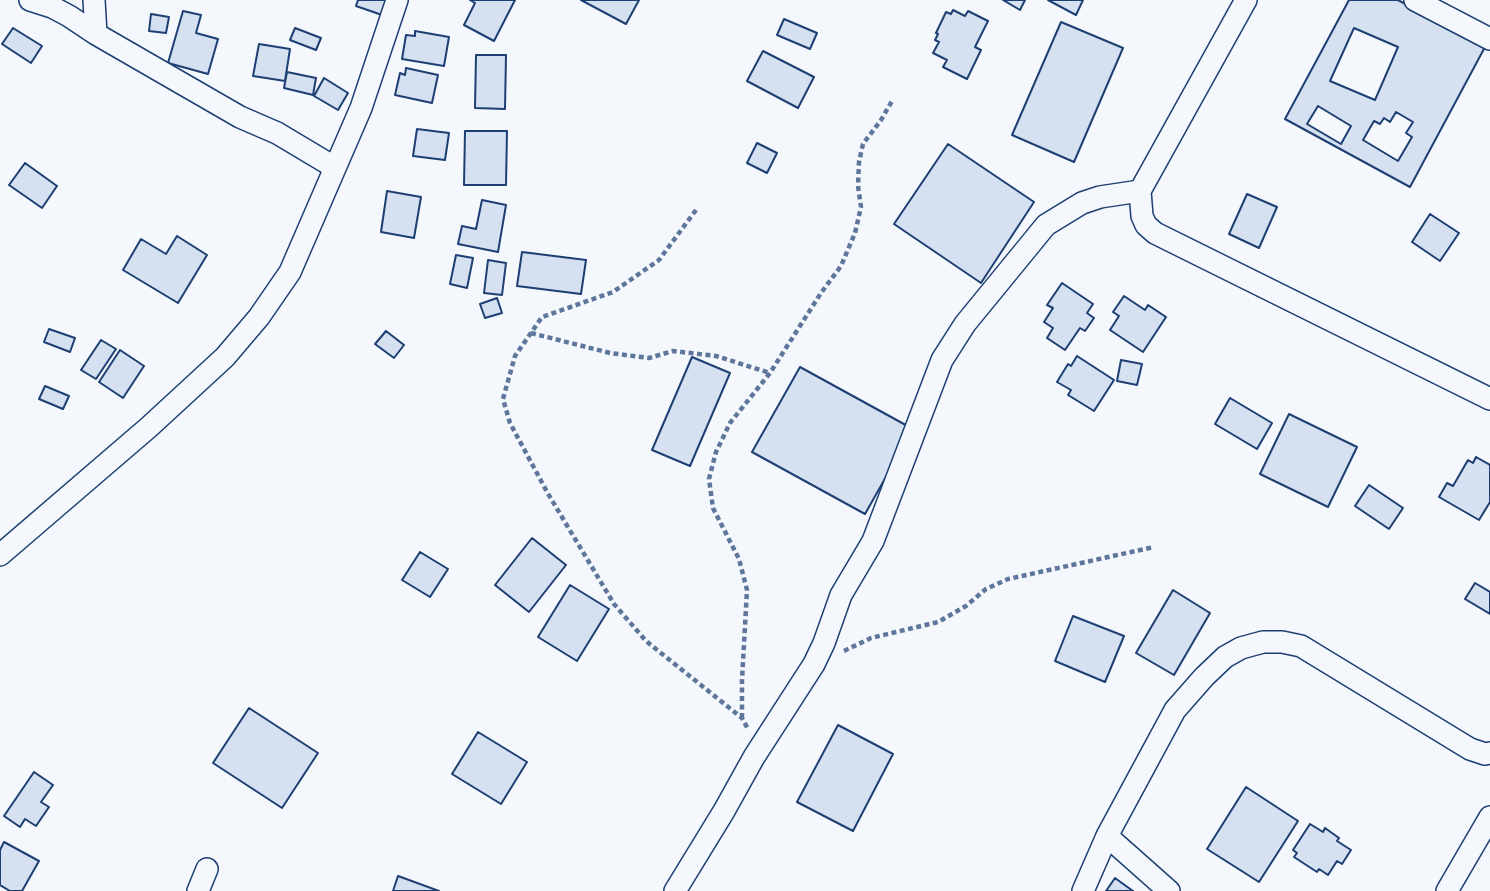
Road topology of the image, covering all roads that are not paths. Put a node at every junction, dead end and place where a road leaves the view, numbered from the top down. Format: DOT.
graph roads {
  1 [pos="30,0"];
  2 [pos="94,0"];
  3 [pos="397,0"];
  4 [pos="1246,0"];
  5 [pos="1415,0"];
  6 [pos="96,34"];
  7 [pos="1490,39"];
  8 [pos="334,167"];
  9 [pos="1140,191"];
  10 [pos="1490,398"];
  11 [pos="0,555"];
  12 [pos="1490,753"];
  13 [pos="1490,817"];
  14 [pos="1107,836"];
  15 [pos="207,869"];
  16 [pos="198,891"];
  17 [pos="675,891"];
  18 [pos="1083,891"];
  19 [pos="1169,891"];
  20 [pos="1447,891"];
  1 -- 6 [label="street"];
  2 -- 6 [label="street"];
  3 -- 8 [label="street"];
  4 -- 9 [label="street"];
  5 -- 7 [label="street"];
  6 -- 8 [label="street"];
  8 -- 11 [label="street"];
  9 -- 10 [label="street"];
  9 -- 17 [label="street"];
  12 -- 14 [label="street"];
  13 -- 20 [label="street"];
  14 -- 18 [label="street"];
  14 -- 19 [label="street"];
  15 -- 16 [label="street"];
}
